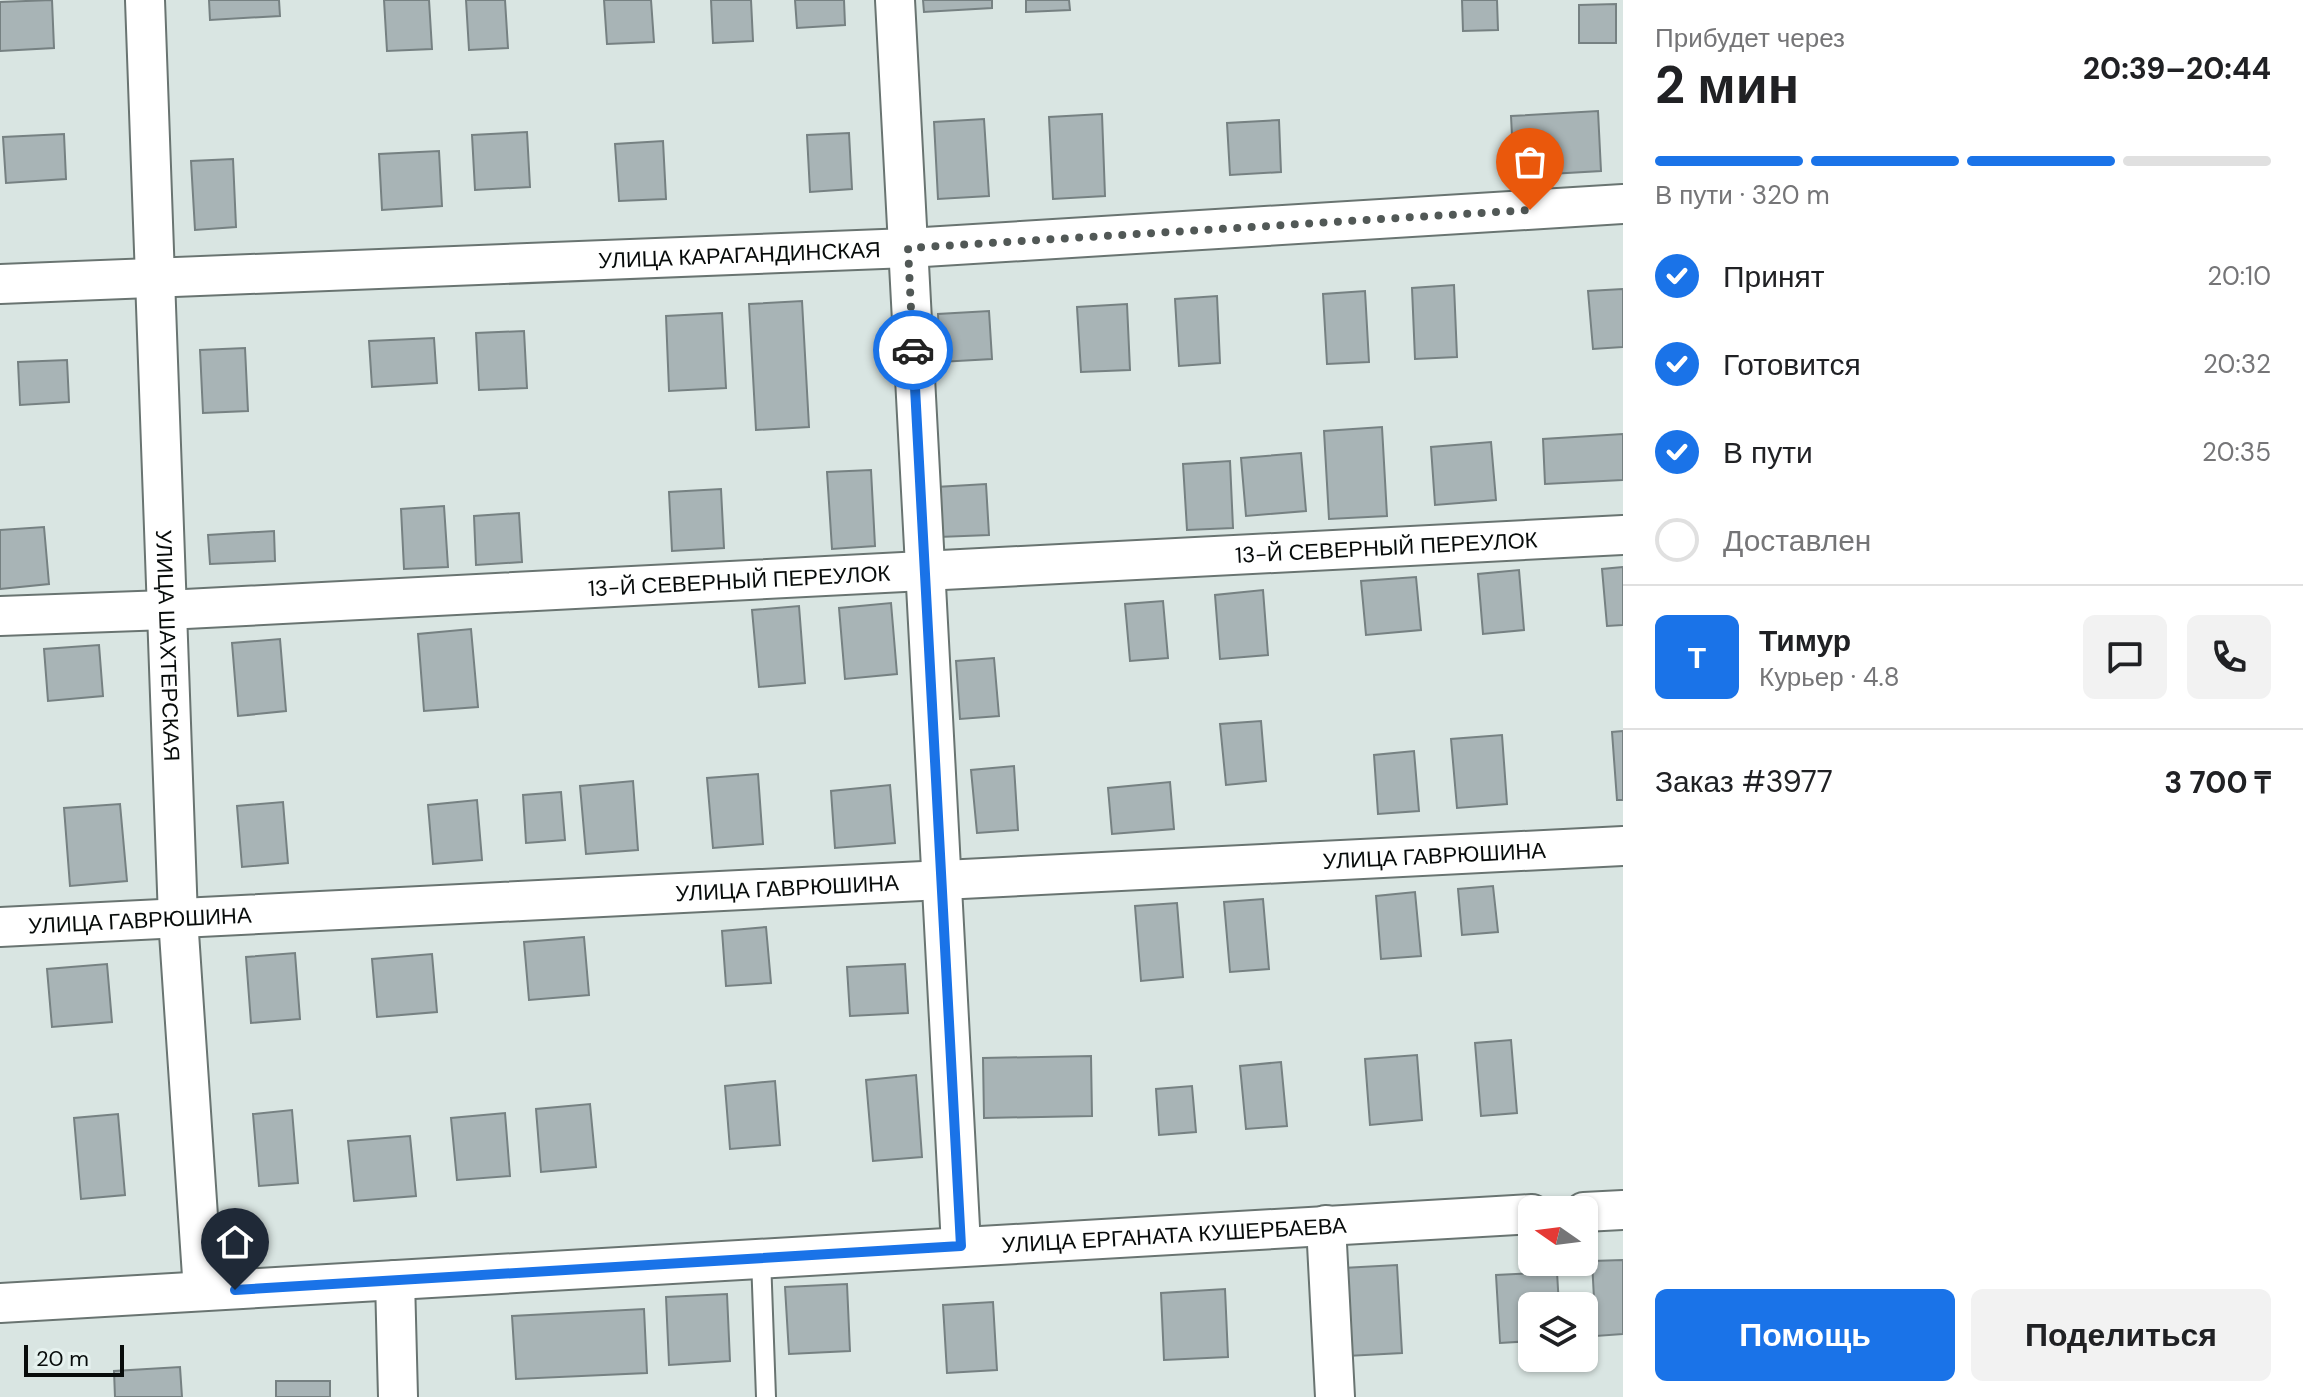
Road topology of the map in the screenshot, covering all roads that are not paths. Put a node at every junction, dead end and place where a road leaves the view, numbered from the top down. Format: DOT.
graph roads {
  1 [pos="145,0"];
  2 [pos="895,0"];
  3 [pos="1623,204"];
  4 [pos="908,248"];
  5 [pos="154,279"];
  6 [pos="0,284"];
  7 [pos="1623,535"];
  8 [pos="925,572"];
  9 [pos="166,610"];
  10 [pos="0,616"];
  11 [pos="1623,846"];
  12 [pos="942,882"];
  13 [pos="178,918"];
  14 [pos="0,927"];
  15 [pos="1623,1210"];
  16 [pos="1598,1211"];
  17 [pos="1518,1215"];
  18 [pos="1326,1225"];
  19 [pos="961,1246"];
  20 [pos="761,1258"];
  21 [pos="395,1280"];
  22 [pos="203,1291"];
  23 [pos="0,1303"];
  24 [pos="398,1397"];
  25 [pos="766,1397"];
  26 [pos="1335,1397"];
  1 -- 5 [label="street, УЛИЦА ШАХТЕРСКАЯ"];
  2 -- 4 [label="street"];
  3 -- 4 [label="street, УЛИЦА КАРАГАНДИНСКАЯ"];
  4 -- 5 [label="street, УЛИЦА КАРАГАНДИНСКАЯ"];
  4 -- 8 [label="street"];
  5 -- 6 [label="street, УЛИЦА КАРАГАНДИНСКАЯ"];
  5 -- 9 [label="street, УЛИЦА ШАХТЕРСКАЯ"];
  7 -- 8 [label="street, 13-Й СЕВЕРНЫЙ ПЕРЕУЛОК"];
  8 -- 9 [label="street, 13-Й СЕВЕРНЫЙ ПЕРЕУЛОК"];
  8 -- 12 [label="street"];
  9 -- 10 [label="street, 13-Й СЕВЕРНЫЙ ПЕРЕУЛОК"];
  9 -- 13 [label="street, УЛИЦА ШАХТЕРСКАЯ"];
  11 -- 12 [label="street, УЛИЦА ГАВРЮШИНА"];
  12 -- 13 [label="street, УЛИЦА ГАВРЮШИНА"];
  12 -- 19 [label="street"];
  13 -- 14 [label="street, УЛИЦА ГАВРЮШИНА"];
  13 -- 22 [label="street, УЛИЦА ШАХТЕРСКАЯ"];
  15 -- 16 [label="street"];
  17 -- 18 [label="street, УЛИЦА ЕРГАНАТА КУШЕРБАЕВА"];
  18 -- 19 [label="street, УЛИЦА ЕРГАНАТА КУШЕРБАЕВА"];
  18 -- 26 [label="street"];
  19 -- 20 [label="street, УЛИЦА ЕРГАНАТА КУШЕРБАЕВА"];
  20 -- 21 [label="street, УЛИЦА ЕРГАНАТА КУШЕРБАЕВА"];
  20 -- 25 [label="lane"];
  21 -- 22 [label="street, УЛИЦА ЕРГАНАТА КУШЕРБАЕВА"];
  21 -- 24 [label="street"];
  22 -- 23 [label="street, УЛИЦА ЕРГАНАТА КУШЕРБАЕВА"];
}
